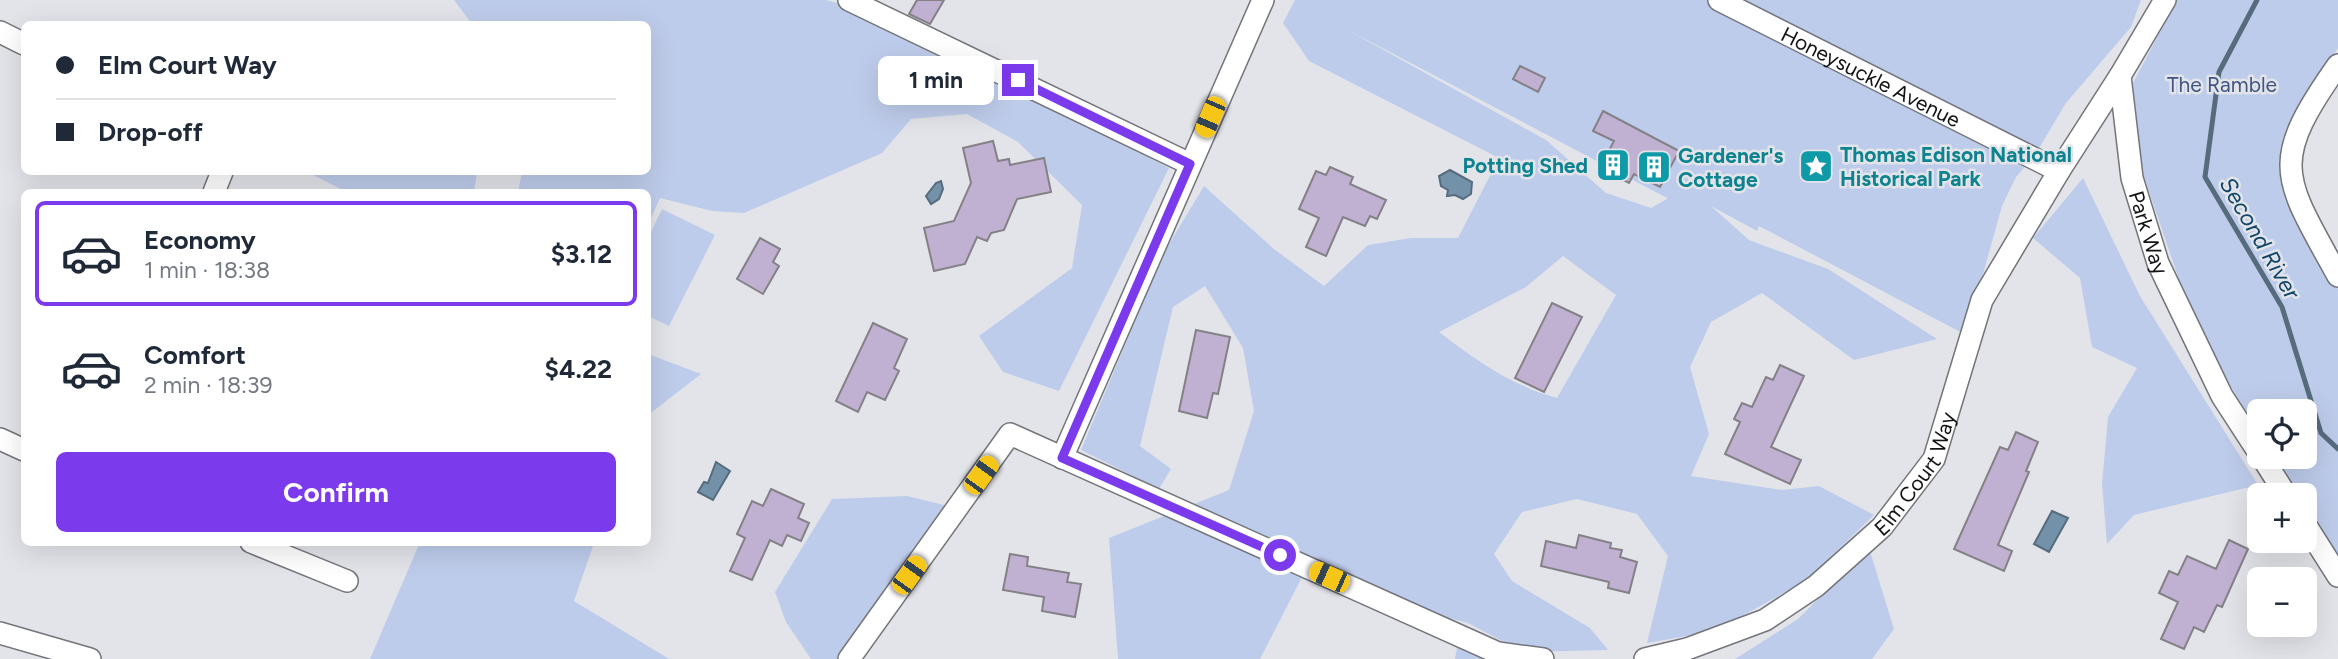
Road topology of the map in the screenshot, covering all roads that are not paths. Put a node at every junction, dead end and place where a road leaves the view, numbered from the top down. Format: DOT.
graph roads {
  1 [pos="849,0"];
  2 [pos="1263,0"];
  3 [pos="1719,0"];
  4 [pos="2165,0"];
  5 [pos="0,32"];
  6 [pos="21,42"];
  7 [pos="2338,65"];
  8 [pos="2120,76"];
  9 [pos="1190,164"];
  10 [pos="2059,171"];
  11 [pos="2338,276"];
  12 [pos="2247,435"];
  13 [pos="0,439"];
  14 [pos="21,449"];
  15 [pos="1062,458"];
  16 [pos="2317,543"];
  17 [pos="261,546"];
  18 [pos="2338,576"];
  19 [pos="347,581"];
  20 [pos="0,633"];
  21 [pos="90,659"];
  22 [pos="849,659"];
  23 [pos="1544,659"];
  24 [pos="1645,659"];
  1 -- 9 [label="street"];
  2 -- 9 [label="street"];
  3 -- 10 [label="street, Honeysuckle Avenue"];
  4 -- 8 [label="street"];
  5 -- 6 [label="street"];
  7 -- 11 [label="street"];
  8 -- 10 [label="street, Elm Court Way"];
  8 -- 12 [label="street, Park Way"];
  9 -- 15 [label="street"];
  10 -- 24 [label="street, Elm Court Way"];
  13 -- 14 [label="street"];
  15 -- 22 [label="street"];
  15 -- 23 [label="street"];
  16 -- 18 [label="street"];
  17 -- 19 [label="street"];
  20 -- 21 [label="street"];
}
